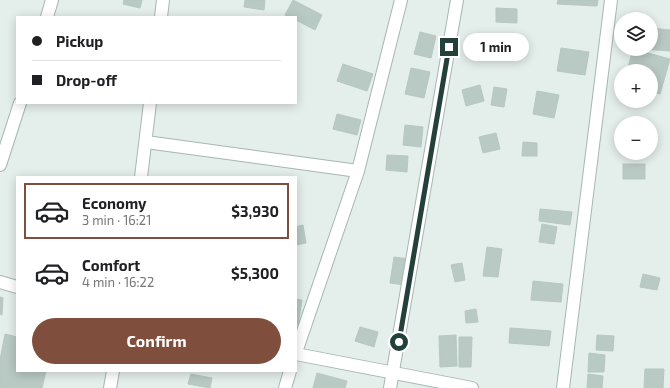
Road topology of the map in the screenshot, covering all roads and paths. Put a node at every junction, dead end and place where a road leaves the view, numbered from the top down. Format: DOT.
graph roads {
  1 [pos="52,0"];
  2 [pos="163,0"];
  3 [pos="401,0"];
  4 [pos="457,0"];
  5 [pos="611,0"];
  6 [pos="47,16"];
  7 [pos="161,16"];
  8 [pos="20,104"];
  9 [pos="150,104"];
  10 [pos="146,142"];
  11 [pos="0,165"];
  12 [pos="358,171"];
  13 [pos="141,176"];
  14 [pos="0,282"];
  15 [pos="16,287"];
  16 [pos="297,350"];
  17 [pos="297,353"];
  18 [pos="113,372"];
  19 [pos="290,372"];
  20 [pos="394,373"];
  21 [pos="110,388"];
  22 [pos="285,388"];
  23 [pos="390,388"];
  24 [pos="472,388"];
  25 [pos="563,388"];
  1 -- 6 [label="street"];
  2 -- 7 [label="street"];
  3 -- 12 [label="street"];
  4 -- 20 [label="street"];
  5 -- 25 [label="street"];
  8 -- 11 [label="street"];
  9 -- 10 [label="street"];
  10 -- 12 [label="street"];
  10 -- 13 [label="street"];
  12 -- 16 [label="street"];
  14 -- 15 [label="street"];
  17 -- 20 [label="street"];
  18 -- 21 [label="street"];
  19 -- 22 [label="street"];
  20 -- 23 [label="street"];
  20 -- 24 [label="street"];
}
